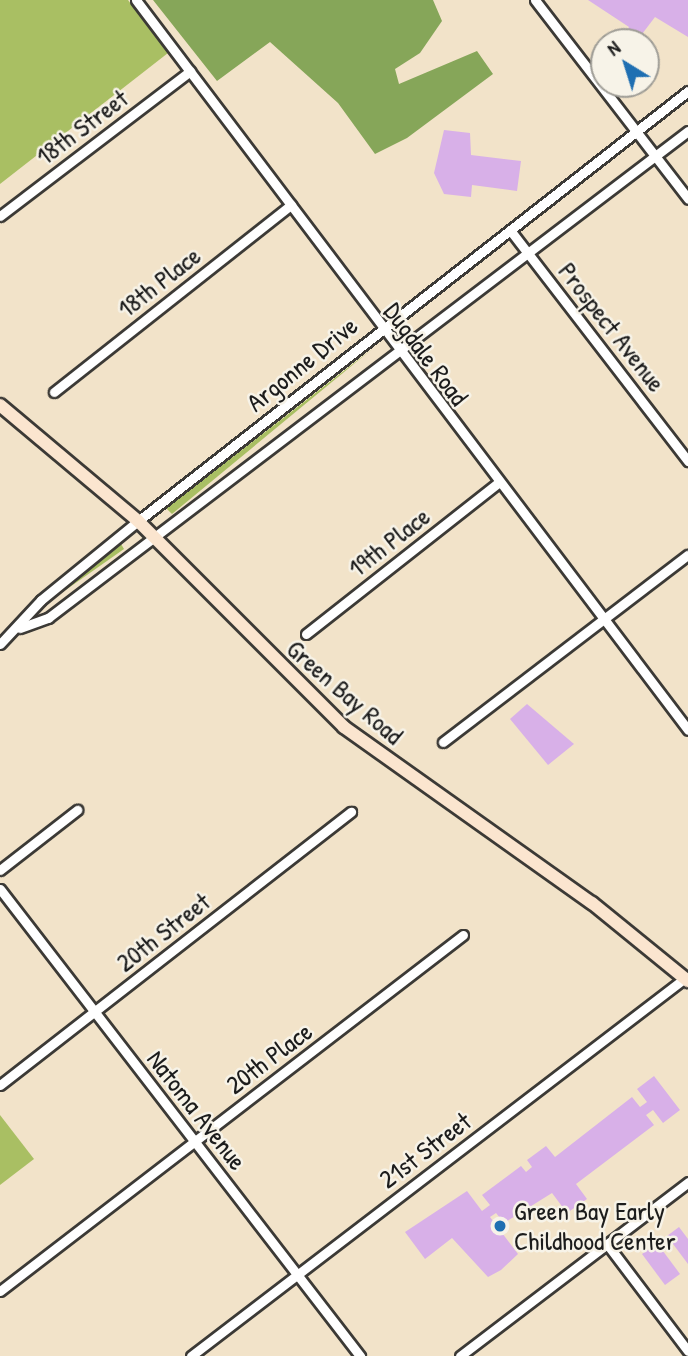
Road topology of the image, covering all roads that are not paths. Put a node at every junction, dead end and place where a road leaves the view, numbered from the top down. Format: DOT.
graph roads {
  1 [pos="136,0"];
  2 [pos="535,0"];
  3 [pos="190,71"];
  4 [pos="688,91"];
  5 [pos="635,131"];
  6 [pos="688,131"];
  7 [pos="655,156"];
  8 [pos="688,199"];
  9 [pos="290,205"];
  10 [pos="0,216"];
  11 [pos="510,230"];
  12 [pos="528,253"];
  13 [pos="380,328"];
  14 [pos="396,349"];
  15 [pos="54,392"];
  16 [pos="0,405"];
  17 [pos="688,461"];
  18 [pos="498,483"];
  19 [pos="138,521"];
  20 [pos="153,536"];
  21 [pos="688,555"];
  22 [pos="603,620"];
  23 [pos="18,629"];
  24 [pos="306,634"];
  25 [pos="0,644"];
  26 [pos="688,730"];
  27 [pos="443,742"];
  28 [pos="76,810"];
  29 [pos="351,812"];
  30 [pos="0,870"];
  31 [pos="0,889"];
  32 [pos="463,935"];
  33 [pos="686,980"];
  34 [pos="94,1012"];
  35 [pos="0,1085"];
  36 [pos="194,1141"];
  37 [pos="688,1182"];
  38 [pos="607,1244"];
  39 [pos="297,1274"];
  40 [pos="0,1291"];
  41 [pos="688,1351"];
  42 [pos="191,1356"];
  43 [pos="360,1356"];
  44 [pos="460,1356"];
  1 -- 3 [label="street, Dugdale Road"];
  2 -- 5 [label="street"];
  3 -- 9 [label="street, Dugdale Road"];
  3 -- 10 [label="street, 18th Street"];
  4 -- 5 [label="street, Argonne Drive"];
  5 -- 7 [label="street"];
  5 -- 11 [label="street, Argonne Drive"];
  6 -- 7 [label="street, Argonne Drive"];
  7 -- 8 [label="street"];
  7 -- 12 [label="street, Argonne Drive"];
  9 -- 13 [label="street, Dugdale Road"];
  9 -- 15 [label="street, 18th Place"];
  11 -- 12 [label="street, Prospect Avenue"];
  11 -- 13 [label="street, Argonne Drive"];
  12 -- 14 [label="street, Argonne Drive"];
  12 -- 17 [label="street, Prospect Avenue"];
  13 -- 14 [label="street, Dugdale Road"];
  13 -- 19 [label="street, Argonne Drive"];
  14 -- 18 [label="street, Dugdale Road"];
  14 -- 20 [label="street, Argonne Drive"];
  16 -- 19 [label="main road, Green Bay Road"];
  18 -- 22 [label="street, Dugdale Road"];
  18 -- 24 [label="street, 19th Place"];
  19 -- 20 [label="main road, Green Bay Road"];
  19 -- 23 [label="street, Argonne Drive"];
  20 -- 23 [label="street, Argonne Drive"];
  20 -- 33 [label="main road, Green Bay Road"];
  21 -- 22 [label="street"];
  22 -- 26 [label="street, Dugdale Road"];
  22 -- 27 [label="street"];
  23 -- 25 [label="street, Argonne Drive"];
  28 -- 30 [label="street"];
  29 -- 34 [label="street, 20th Street"];
  31 -- 34 [label="street, Natoma Avenue"];
  32 -- 36 [label="street, 20th Place"];
  33 -- 39 [label="street, 21st Street"];
  34 -- 35 [label="street, 20th Street"];
  34 -- 36 [label="street, Natoma Avenue"];
  36 -- 39 [label="street, Natoma Avenue"];
  36 -- 40 [label="street, 20th Place"];
  37 -- 38 [label="street"];
  38 -- 41 [label="street"];
  38 -- 44 [label="street"];
  39 -- 42 [label="street, 21st Street"];
  39 -- 43 [label="street, Natoma Avenue"];
}
